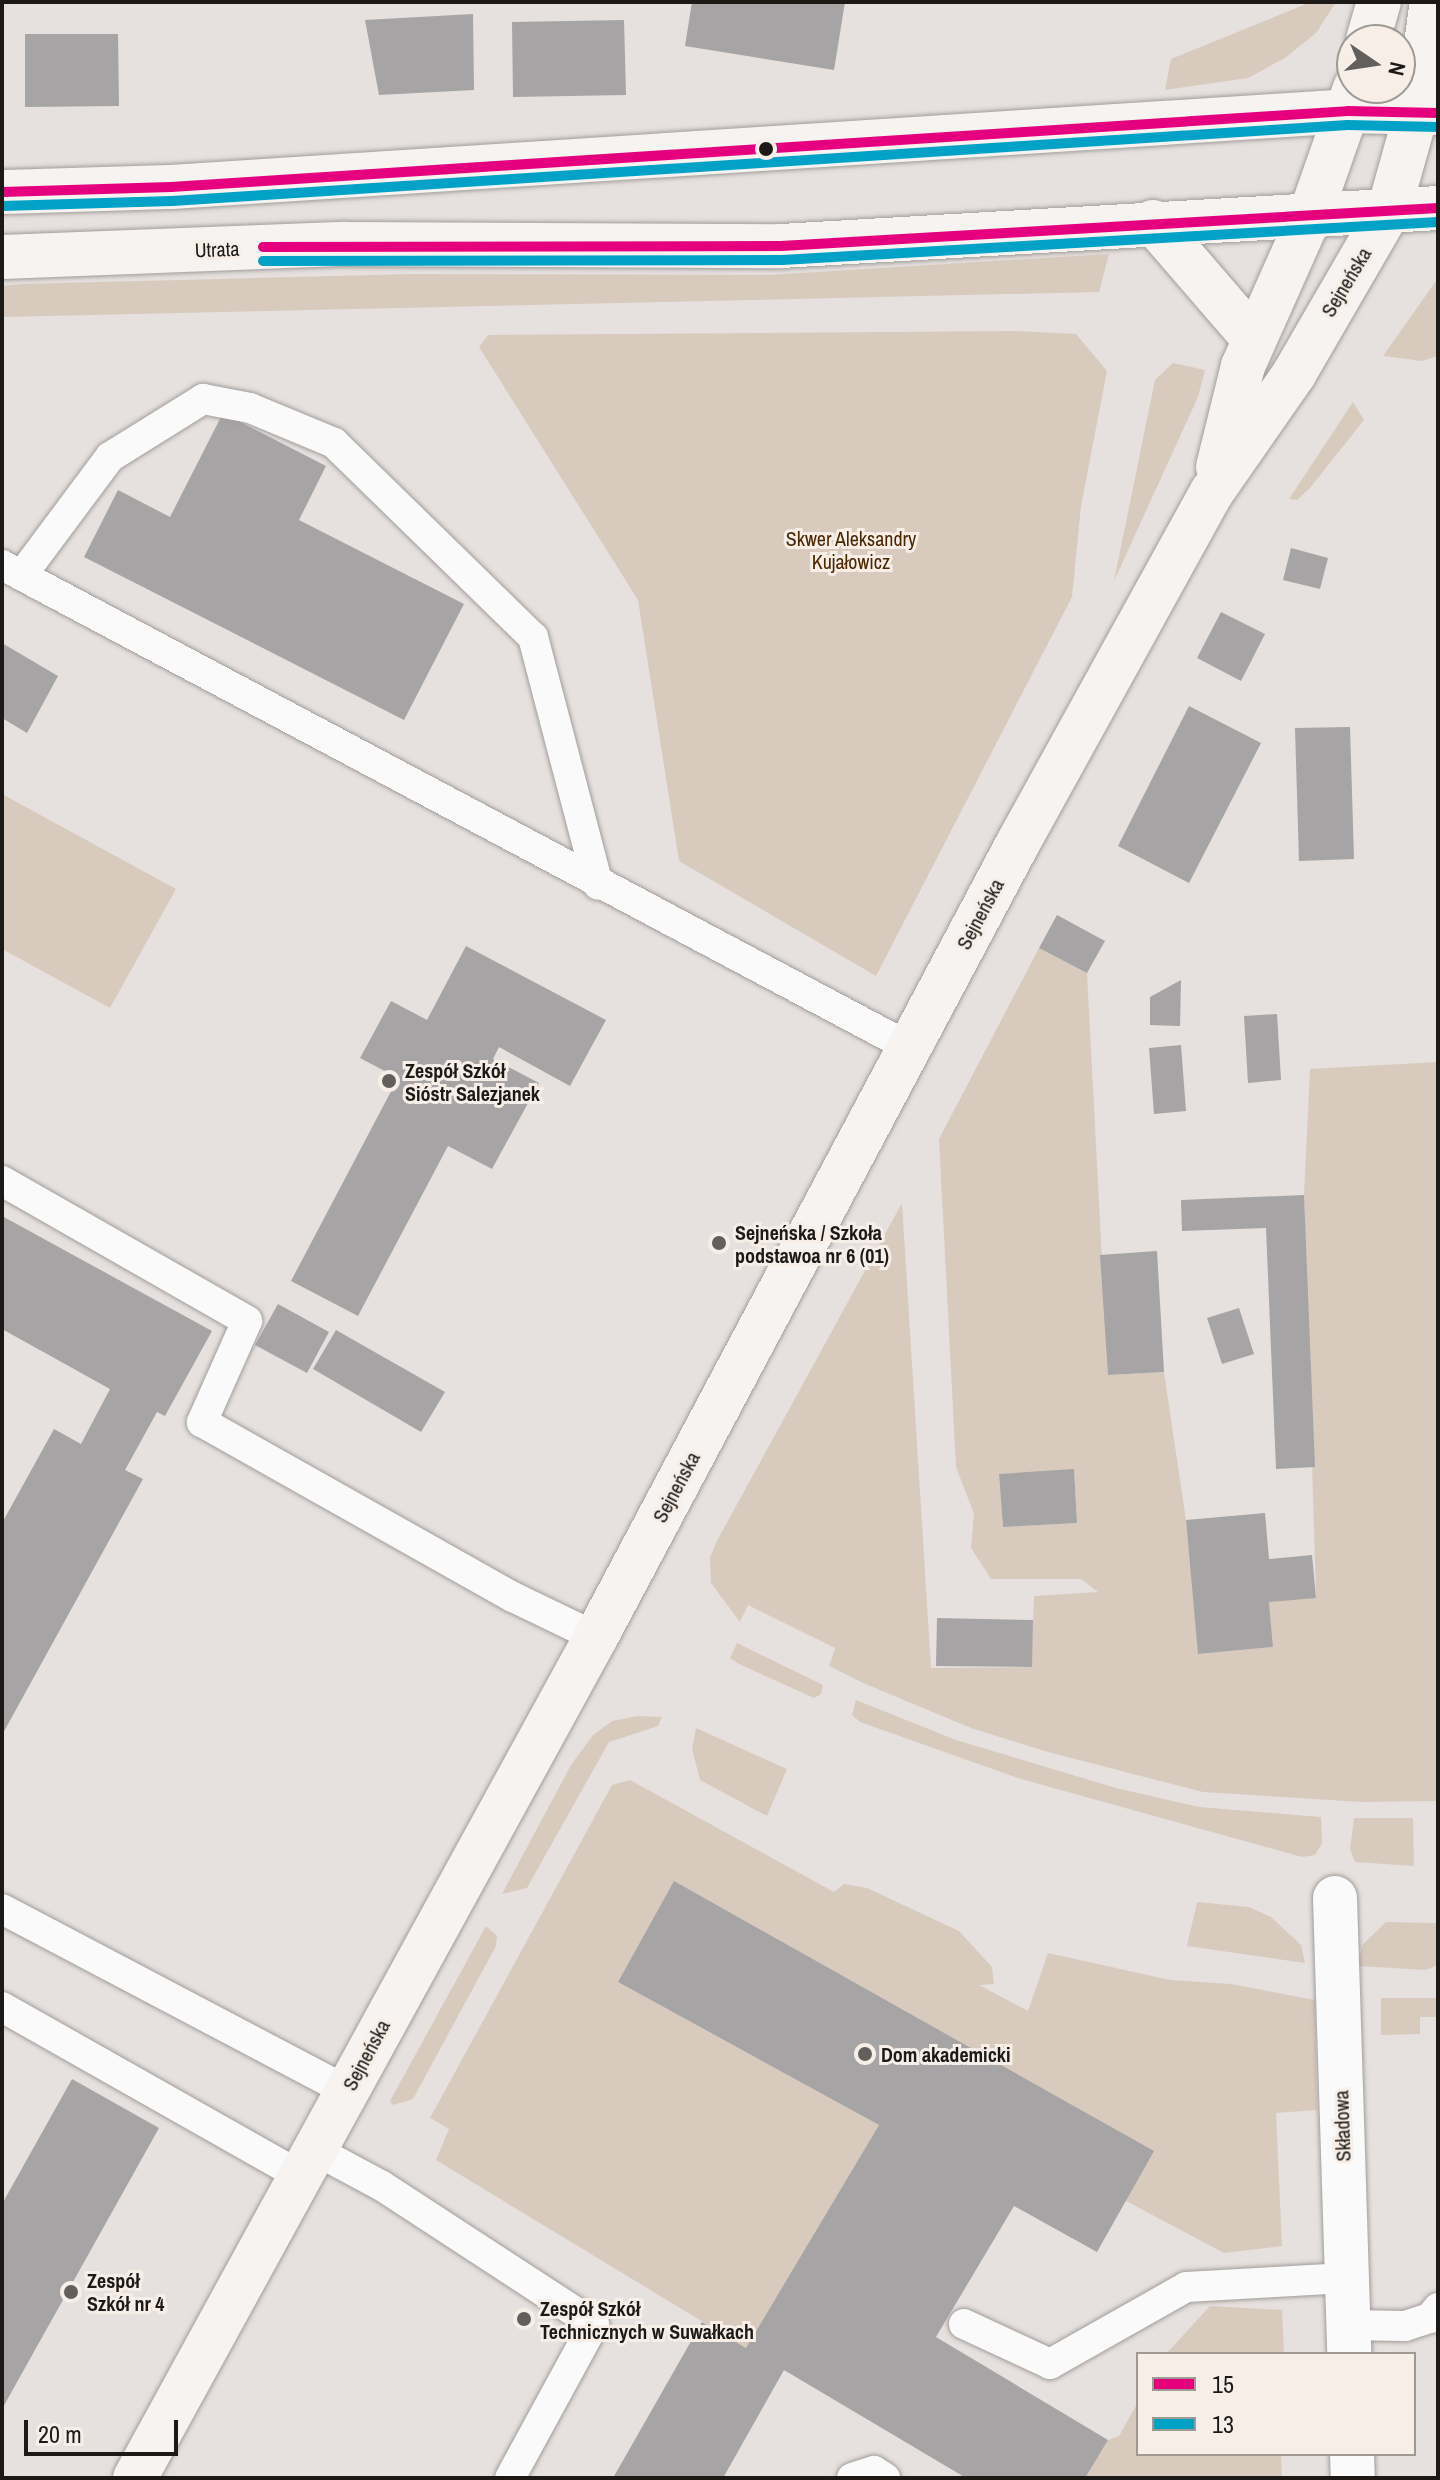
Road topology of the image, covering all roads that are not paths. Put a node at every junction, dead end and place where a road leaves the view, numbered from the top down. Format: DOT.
graph roads {
  1 [pos="1379,2"];
  2 [pos="1432,2"];
  3 [pos="1373,24"];
  4 [pos="1336,101"];
  5 [pos="1350,104"];
  6 [pos="1373,104"];
  7 [pos="1427,114"];
  8 [pos="2,192"];
  9 [pos="1438,208"];
  10 [pos="1389,210"];
  11 [pos="1311,213"];
  12 [pos="1153,222"];
  13 [pos="2,257"];
  14 [pos="1254,339"];
  15 [pos="1212,492"];
  16 [pos="12,570"];
  17 [pos="598,885"];
  18 [pos="909,1047"];
  19 [pos="2,1181"];
  20 [pos="596,1637"];
  21 [pos="1335,1898"];
  22 [pos="2,1909"];
  23 [pos="2,2007"];
  24 [pos="347,2091"];
  25 [pos="308,2163"];
  26 [pos="1346,2278"];
  27 [pos="1435,2315"];
  28 [pos="964,2324"];
  29 [pos="1348,2339"];
  30 [pos="1352,2456"];
  31 [pos="135,2478"];
  32 [pos="510,2478"];
  33 [pos="852,2478"];
  34 [pos="885,2478"];
  35 [pos="1353,2478"];
  1 -- 3 [label="street"];
  2 -- 7 [label="street, Sejneńska"];
  4 -- 8 [label="street"];
  5 -- 11 [label="street, Sejneńska"];
  6 -- 7 [label="street"];
  7 -- 10 [label="street, Sejneńska"];
  9 -- 10 [label="street, Utrata"];
  10 -- 11 [label="street, Utrata"];
  10 -- 15 [label="street, Sejneńska"];
  11 -- 12 [label="street, Utrata"];
  11 -- 14 [label="street, Sejneńska"];
  12 -- 13 [label="street, Utrata"];
  12 -- 14 [label="street"];
  14 -- 15 [label="street, Sejneńska"];
  15 -- 18 [label="street, Sejneńska"];
  16 -- 17 [label="lane"];
  16 -- 17 [label="lane"];
  17 -- 18 [label="lane"];
  18 -- 20 [label="street, Sejneńska"];
  19 -- 20 [label="lane"];
  20 -- 24 [label="street, Sejneńska"];
  21 -- 26 [label="street, Składowa"];
  22 -- 24 [label="lane"];
  23 -- 25 [label="lane"];
  24 -- 25 [label="street, Sejneńska"];
  25 -- 31 [label="street, Sejneńska"];
  25 -- 32 [label="lane"];
  26 -- 28 [label="lane"];
  26 -- 29 [label="street, Składowa"];
  27 -- 29 [label="lane"];
  30 -- 35 [label="street"];
  33 -- 34 [label="lane"];
}
